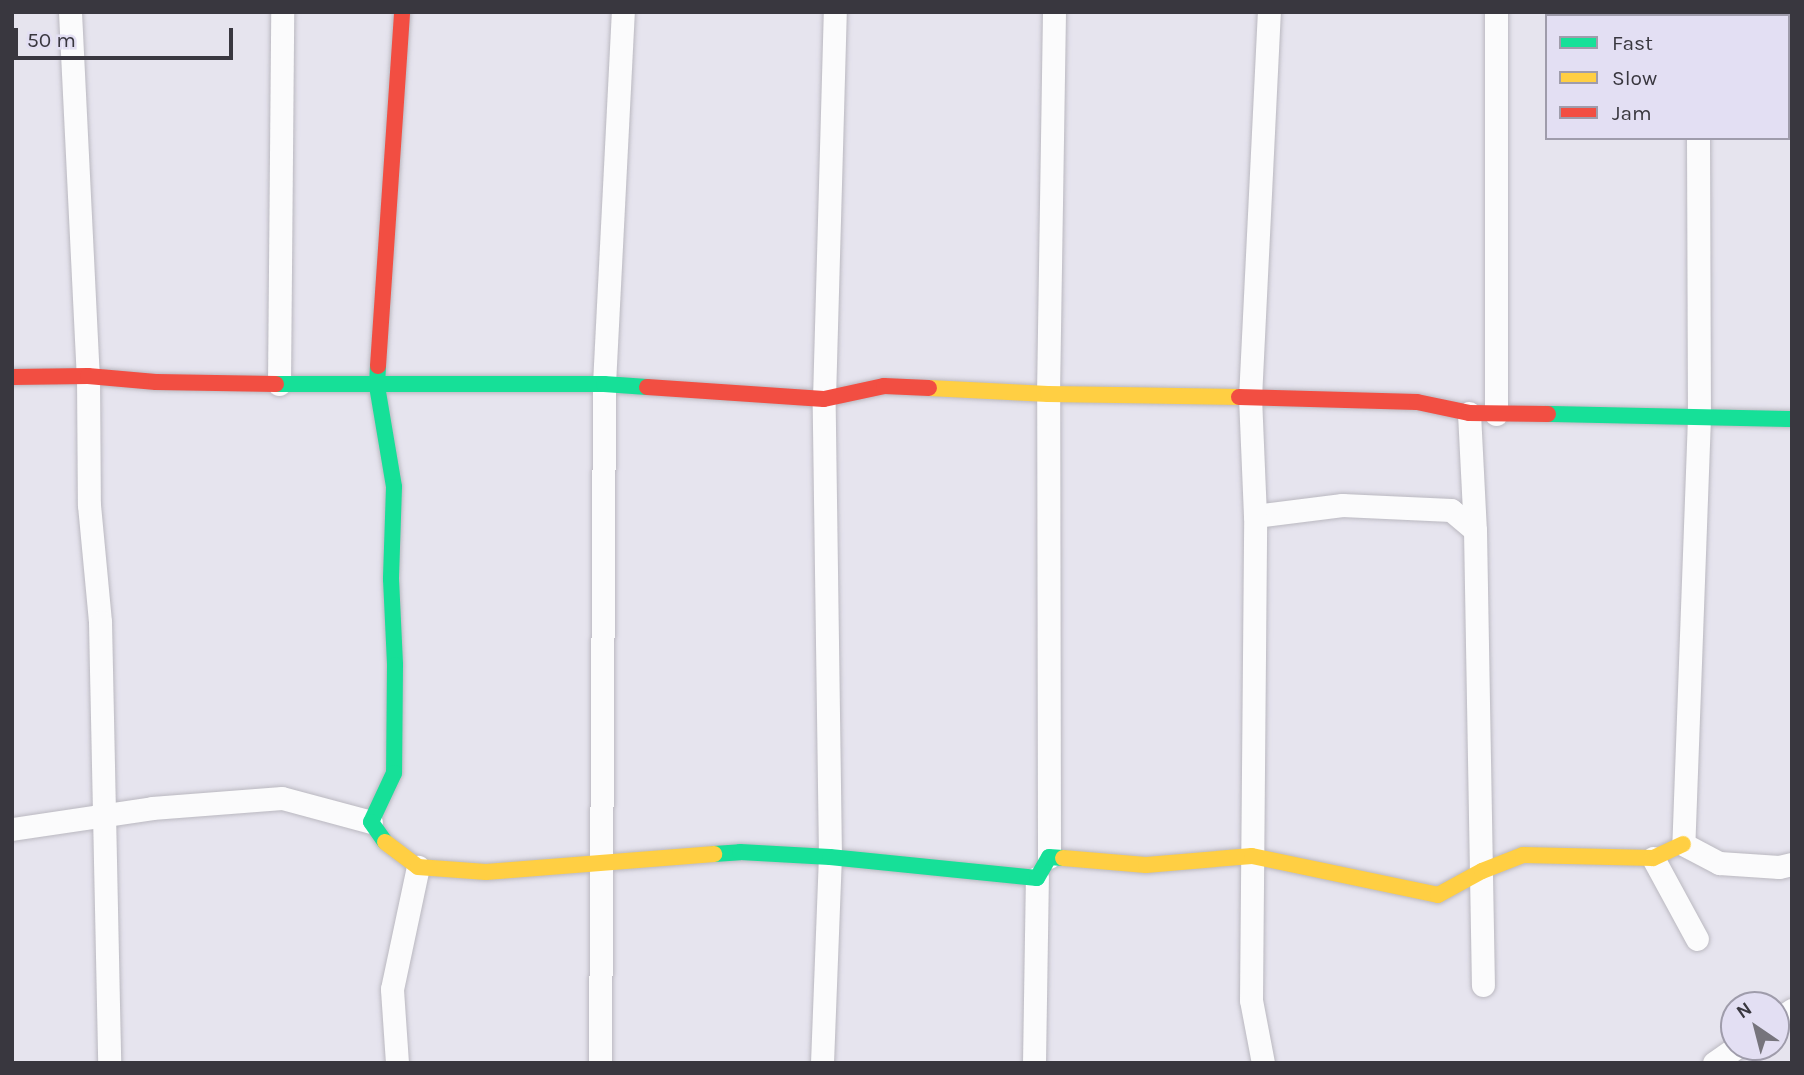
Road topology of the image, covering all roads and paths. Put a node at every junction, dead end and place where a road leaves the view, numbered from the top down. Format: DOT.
graph roads {
  1 [pos="69,12"];
  2 [pos="282,12"];
  3 [pos="402,12"];
  4 [pos="623,12"];
  5 [pos="835,12"];
  6 [pos="1054,12"];
  7 [pos="1269,12"];
  8 [pos="1496,12"];
  9 [pos="1698,140"];
  10 [pos="88,376"];
  11 [pos="12,377"];
  12 [pos="279,384"];
  13 [pos="604,384"];
  14 [pos="377,386"];
  15 [pos="1048,394"];
  16 [pos="1250,398"];
  17 [pos="824,399"];
  18 [pos="1469,413"];
  19 [pos="1496,414"];
  20 [pos="1699,417"];
  21 [pos="1792,419"];
  22 [pos="1255,516"];
  23 [pos="1475,530"];
  24 [pos="103,815"];
  25 [pos="371,822"];
  26 [pos="12,830"];
  27 [pos="1683,844"];
  28 [pos="1252,856"];
  29 [pos="830,857"];
  30 [pos="1049,857"];
  31 [pos="1653,858"];
  32 [pos="600,861"];
  33 [pos="1792,864"];
  34 [pos="418,867"];
  35 [pos="1482,871"];
  36 [pos="1037,878"];
  37 [pos="1697,939"];
  38 [pos="1483,985"];
  39 [pos="109,1063"];
  40 [pos="397,1063"];
  41 [pos="600,1063"];
  42 [pos="822,1063"];
  43 [pos="1034,1063"];
  44 [pos="1263,1063"];
  1 -- 10 [label="street"];
  2 -- 12 [label="street"];
  3 -- 14 [label="street"];
  4 -- 13 [label="street"];
  5 -- 17 [label="street"];
  6 -- 15 [label="street"];
  7 -- 16 [label="street"];
  8 -- 19 [label="street"];
  9 -- 20 [label="street"];
  10 -- 11 [label="street"];
  10 -- 12 [label="street"];
  10 -- 24 [label="street"];
  12 -- 14 [label="street"];
  13 -- 14 [label="street"];
  13 -- 17 [label="street"];
  13 -- 32 [label="street"];
  14 -- 25 [label="street"];
  15 -- 16 [label="street"];
  15 -- 17 [label="street"];
  15 -- 30 [label="street"];
  16 -- 18 [label="street"];
  16 -- 22 [label="street"];
  17 -- 29 [label="street"];
  18 -- 19 [label="street"];
  18 -- 23 [label="street"];
  19 -- 20 [label="street"];
  20 -- 21 [label="street"];
  20 -- 27 [label="street"];
  22 -- 23 [label="street"];
  22 -- 28 [label="street"];
  23 -- 35 [label="street"];
  24 -- 25 [label="street"];
  24 -- 26 [label="street"];
  24 -- 39 [label="street"];
  25 -- 34 [label="street"];
  27 -- 31 [label="street"];
  27 -- 33 [label="street"];
  28 -- 30 [label="street"];
  28 -- 35 [label="street"];
  28 -- 44 [label="street"];
  29 -- 32 [label="street"];
  29 -- 36 [label="street"];
  29 -- 42 [label="street"];
  30 -- 36 [label="street"];
  31 -- 35 [label="street"];
  31 -- 37 [label="street"];
  32 -- 34 [label="street"];
  32 -- 41 [label="street"];
  34 -- 40 [label="street"];
  35 -- 38 [label="street"];
  36 -- 43 [label="street"];
}
